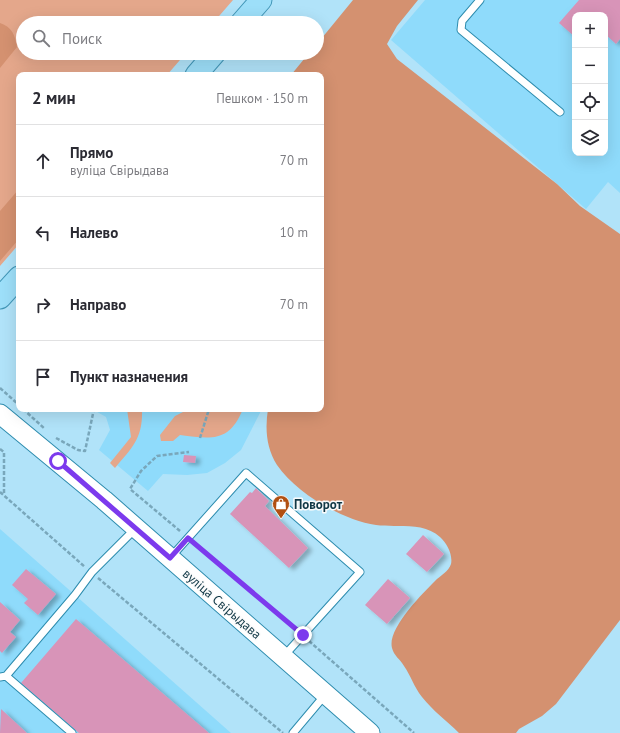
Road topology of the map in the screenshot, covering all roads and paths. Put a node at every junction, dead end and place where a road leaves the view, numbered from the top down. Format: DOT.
graph roads {
  1 [pos="261,0"];
  2 [pos="480,0"];
  3 [pos="247,16"];
  4 [pos="209,60"];
  5 [pos="199,72"];
  6 [pos="560,112"];
  7 [pos="16,280"];
  8 [pos="0,298"];
  9 [pos="0,388"];
  10 [pos="16,402"];
  11 [pos="26,412"];
  12 [pos="93,412"];
  13 [pos="208,412"];
  14 [pos="0,414"];
  15 [pos="200,438"];
  16 [pos="0,449"];
  17 [pos="189,452"];
  18 [pos="0,492"];
  19 [pos="4,495"];
  20 [pos="135,528"];
  21 [pos="188,538"];
  22 [pos="170,558"];
  23 [pos="92,572"];
  24 [pos="303,635"];
  25 [pos="283,657"];
  26 [pos="3,676"];
  27 [pos="326,694"];
  28 [pos="72,733"];
  29 [pos="283,733"];
  30 [pos="293,733"];
  31 [pos="370,733"];
  32 [pos="414,733"];
  1 -- 3 [label="main road"];
  2 -- 6 [label="lane"];
  4 -- 5 [label="main road"];
  7 -- 8 [label="main road"];
  9 -- 10 [label="path"];
  11 -- 12 [label="path"];
  13 -- 15 [label="path"];
  14 -- 20 [label="main road, вуліца Свірыдава"];
  16 -- 19 [label="path"];
  17 -- 21 [label="path"];
  18 -- 19 [label="path"];
  19 -- 23 [label="path"];
  20 -- 22 [label="main road, вуліца Свірыдава"];
  20 -- 23 [label="lane"];
  21 -- 22 [label="lane"];
  21 -- 24 [label="path"];
  21 -- 24 [label="lane"];
  22 -- 25 [label="main road, вуліца Свірыдава"];
  23 -- 26 [label="lane"];
  23 -- 29 [label="path"];
  24 -- 25 [label="lane"];
  24 -- 32 [label="path"];
  25 -- 27 [label="main road, вуліца Свірыдава"];
  26 -- 28 [label="lane"];
  27 -- 30 [label="lane"];
  27 -- 31 [label="main road, вуліца Свірыдава"];
}
